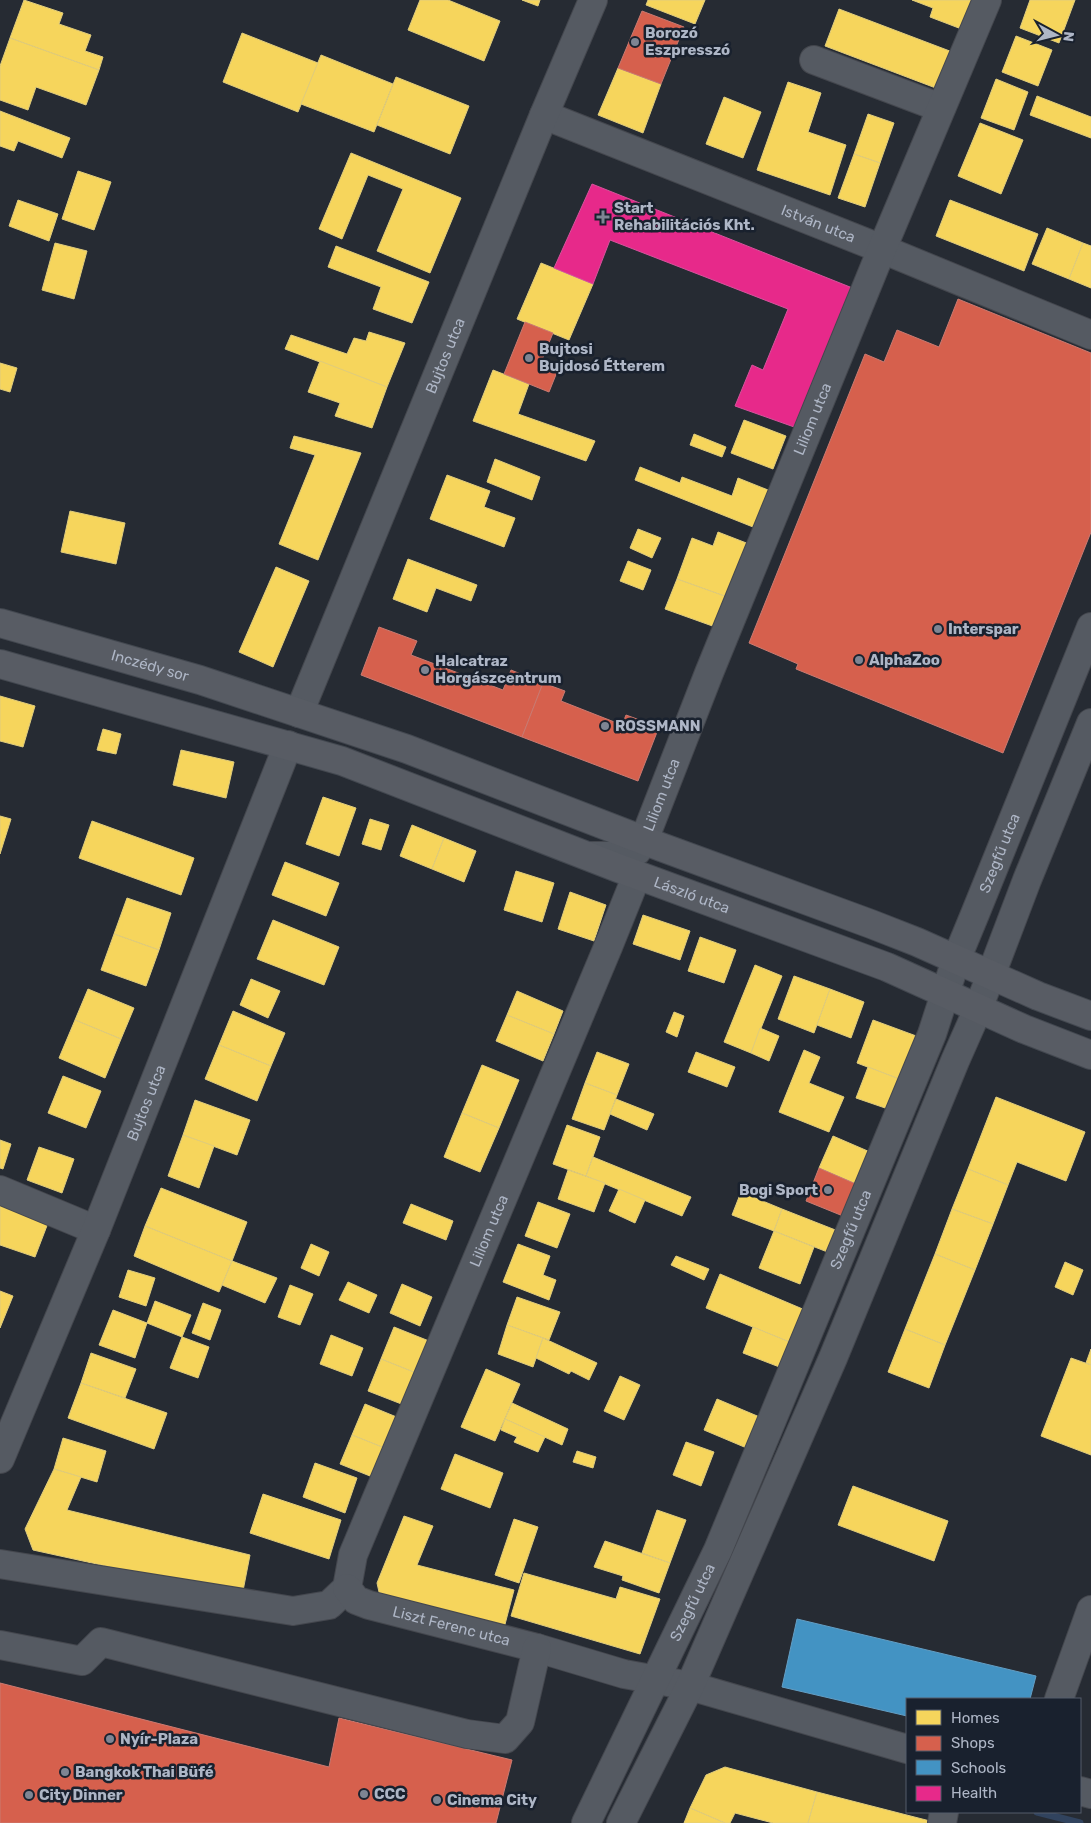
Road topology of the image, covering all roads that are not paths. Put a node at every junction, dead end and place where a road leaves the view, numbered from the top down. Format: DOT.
graph roads {
  1 [pos="593,0"];
  2 [pos="987,0"];
  3 [pos="814,60"];
  4 [pos="940,108"];
  5 [pos="544,115"];
  6 [pos="882,249"];
  7 [pos="1091,335"];
  8 [pos="0,623"];
  9 [pos="1091,627"];
  10 [pos="0,664"];
  11 [pos="299,712"];
  12 [pos="1091,723"];
  13 [pos="288,745"];
  14 [pos="644,840"];
  15 [pos="588,856"];
  16 [pos="637,874"];
  17 [pos="956,960"];
  18 [pos="990,976"];
  19 [pos="945,994"];
  20 [pos="978,1009"];
  21 [pos="1091,1016"];
  22 [pos="1091,1055"];
  23 [pos="0,1190"];
  24 [pos="96,1230"];
  25 [pos="0,1459"];
  26 [pos="0,1564"];
  27 [pos="347,1588"];
  28 [pos="1091,1610"];
  29 [pos="0,1645"];
  30 [pos="536,1648"];
  31 [pos="656,1680"];
  32 [pos="690,1686"];
  33 [pos="1059,1698"];
  34 [pos="906,1749"];
  35 [pos="586,1823"];
  36 [pos="620,1823"];
  1 -- 5 [label="street, Bujtos utca"];
  2 -- 4 [label="street, Liliom utca"];
  3 -- 4 [label="street"];
  4 -- 6 [label="street, Liliom utca"];
  5 -- 6 [label="street, István utca"];
  5 -- 11 [label="street, Bujtos utca"];
  6 -- 7 [label="street, István utca"];
  6 -- 14 [label="street, Liliom utca"];
  8 -- 11 [label="main road, Inczédy sor"];
  9 -- 17 [label="street, Szegfű utca"];
  10 -- 13 [label="main road"];
  11 -- 14 [label="main road"];
  12 -- 18 [label="street, Szegfű utca"];
  13 -- 15 [label="main road, László utca"];
  13 -- 24 [label="street, Bujtos utca"];
  14 -- 15 [label="street"];
  14 -- 17 [label="main road"];
  15 -- 16 [label="main road, László utca"];
  16 -- 19 [label="main road, László utca"];
  16 -- 27 [label="street, Liliom utca"];
  17 -- 18 [label="main road"];
  17 -- 19 [label="street, Szegfű utca"];
  18 -- 20 [label="street, Szegfű utca"];
  18 -- 21 [label="main road"];
  19 -- 20 [label="main road, László utca"];
  19 -- 31 [label="street, Szegfű utca"];
  20 -- 22 [label="main road, László utca"];
  20 -- 32 [label="street, Szegfű utca"];
  23 -- 24 [label="street"];
  24 -- 25 [label="street, Bujtos utca"];
  26 -- 27 [label="street"];
  27 -- 30 [label="street, Liszt Ferenc utca"];
  28 -- 33 [label="street"];
  29 -- 30 [label="street"];
  30 -- 31 [label="street, Liszt Ferenc utca"];
  31 -- 32 [label="street, Liszt Ferenc utca"];
  31 -- 35 [label="street, Szegfű utca"];
  32 -- 34 [label="street, Liszt Ferenc utca"];
  32 -- 36 [label="street, Szegfű utca"];
}
